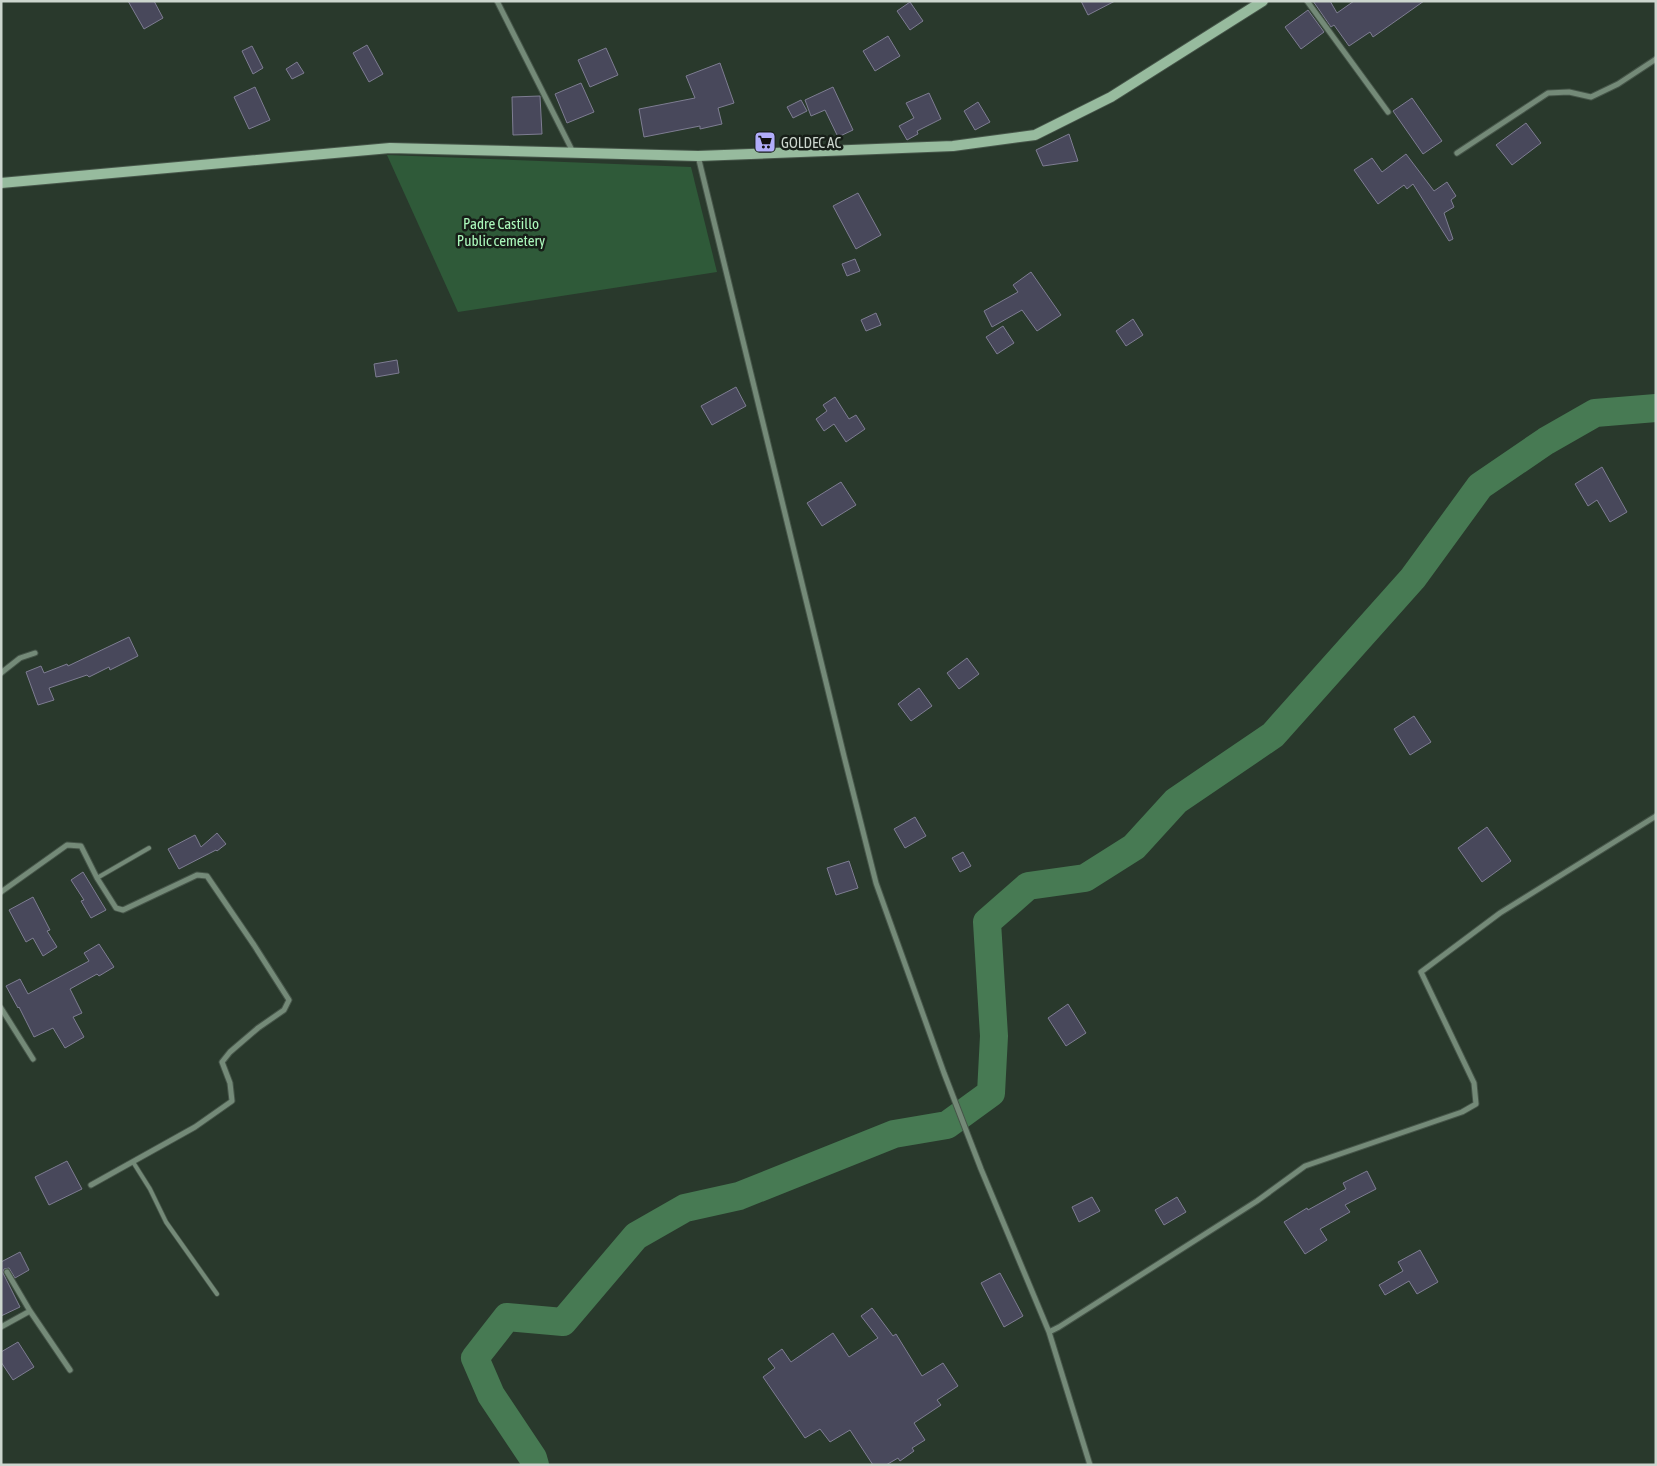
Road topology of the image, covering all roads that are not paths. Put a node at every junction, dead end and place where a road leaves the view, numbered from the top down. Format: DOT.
graph roads {
  1 [pos="496,1"];
  2 [pos="1263,1"];
  3 [pos="1307,1"];
  4 [pos="1656,59"];
  5 [pos="1388,112"];
  6 [pos="574,152"];
  7 [pos="1457,153"];
  8 [pos="698,156"];
  9 [pos="1,183"];
  10 [pos="36,653"];
  11 [pos="1,673"];
  12 [pos="1656,816"];
  13 [pos="149,848"];
  14 [pos="97,878"];
  15 [pos="1,892"];
  16 [pos="1,1008"];
  17 [pos="33,1059"];
  18 [pos="133,1162"];
  19 [pos="91,1185"];
  20 [pos="7,1272"];
  21 [pos="217,1294"];
  22 [pos="30,1311"];
  23 [pos="1,1328"];
  24 [pos="1049,1332"];
  25 [pos="70,1370"];
  26 [pos="1090,1465"];
  1 -- 6 [label="street"];
  2 -- 8 [label="street"];
  3 -- 5 [label="street"];
  4 -- 7 [label="street"];
  6 -- 8 [label="street"];
  6 -- 9 [label="street"];
  8 -- 24 [label="street"];
  10 -- 11 [label="street"];
  12 -- 24 [label="street"];
  13 -- 14 [label="lane"];
  14 -- 15 [label="street"];
  14 -- 18 [label="street"];
  16 -- 17 [label="street"];
  18 -- 19 [label="street"];
  18 -- 21 [label="lane"];
  20 -- 22 [label="street"];
  22 -- 23 [label="street"];
  22 -- 25 [label="street"];
  24 -- 26 [label="street"];
}
